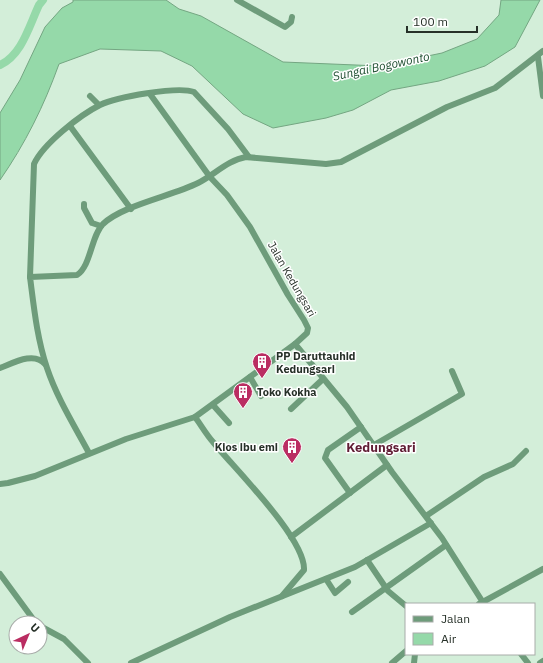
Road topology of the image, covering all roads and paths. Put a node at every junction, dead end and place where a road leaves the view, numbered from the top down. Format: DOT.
graph roads {
  1 [pos="241,1"];
  2 [pos="292,17"];
  3 [pos="543,51"];
  4 [pos="538,57"];
  5 [pos="150,94"];
  6 [pos="90,96"];
  7 [pos="543,96"];
  8 [pos="99,105"];
  9 [pos="70,126"];
  10 [pos="249,157"];
  11 [pos="210,177"];
  12 [pos="84,204"];
  13 [pos="130,209"];
  14 [pos="101,226"];
  15 [pos="30,277"];
  16 [pos="295,344"];
  17 [pos="47,367"];
  18 [pos="0,368"];
  19 [pos="452,371"];
  20 [pos="250,377"];
  21 [pos="323,379"];
  22 [pos="261,396"];
  23 [pos="213,405"];
  24 [pos="291,409"];
  25 [pos="195,417"];
  26 [pos="229,423"];
  27 [pos="362,426"];
  28 [pos="374,445"];
  29 [pos="526,451"];
  30 [pos="89,453"];
  31 [pos="387,465"];
  32 [pos="0,484"];
  33 [pos="350,493"];
  34 [pos="426,516"];
  35 [pos="431,523"];
  36 [pos="291,537"];
  37 [pos="446,546"];
  38 [pos="368,560"];
  39 [pos="543,569"];
  40 [pos="0,574"];
  41 [pos="326,580"];
  42 [pos="348,582"];
  43 [pos="386,589"];
  44 [pos="282,596"];
  45 [pos="482,603"];
  46 [pos="405,605"];
  47 [pos="352,612"];
  48 [pos="30,615"];
  49 [pos="48,630"];
  50 [pos="405,652"];
  51 [pos="522,655"];
  52 [pos="543,661"];
  53 [pos="88,663"];
  54 [pos="131,663"];
  55 [pos="392,663"];
  56 [pos="528,663"];
  57 [pos="540,663"];
  1 -- 2 [label="street"];
  3 -- 4 [label="street"];
  4 -- 7 [label="street"];
  4 -- 10 [label="street"];
  5 -- 8 [label="street"];
  5 -- 10 [label="street"];
  5 -- 11 [label="street"];
  6 -- 8 [label="street"];
  8 -- 9 [label="street"];
  9 -- 13 [label="street"];
  9 -- 15 [label="street"];
  10 -- 11 [label="street"];
  11 -- 13 [label="street"];
  11 -- 16 [label="street, Jalan Kedungsari"];
  12 -- 14 [label="street"];
  13 -- 14 [label="street"];
  14 -- 15 [label="street"];
  15 -- 17 [label="street"];
  16 -- 20 [label="street"];
  16 -- 21 [label="street"];
  17 -- 18 [label="street"];
  17 -- 30 [label="street"];
  19 -- 28 [label="street"];
  20 -- 22 [label="street"];
  20 -- 23 [label="street"];
  21 -- 24 [label="street"];
  21 -- 27 [label="street"];
  23 -- 25 [label="street"];
  23 -- 26 [label="street"];
  25 -- 30 [label="street"];
  25 -- 36 [label="street"];
  27 -- 28 [label="street"];
  27 -- 33 [label="street"];
  28 -- 31 [label="street"];
  29 -- 34 [label="street"];
  30 -- 32 [label="street"];
  31 -- 33 [label="street"];
  31 -- 34 [label="street"];
  33 -- 36 [label="street"];
  34 -- 35 [label="street"];
  35 -- 37 [label="street"];
  35 -- 38 [label="street"];
  36 -- 44 [label="street"];
  37 -- 43 [label="street"];
  37 -- 45 [label="street"];
  38 -- 41 [label="street"];
  38 -- 43 [label="street"];
  39 -- 45 [label="street"];
  40 -- 48 [label="street"];
  41 -- 42 [label="street"];
  41 -- 44 [label="street"];
  43 -- 46 [label="street"];
  43 -- 47 [label="street"];
  44 -- 54 [label="street"];
  49 -- 53 [label="street"];
  50 -- 55 [label="street"];
  51 -- 56 [label="street"];
  52 -- 57 [label="street"];
}
